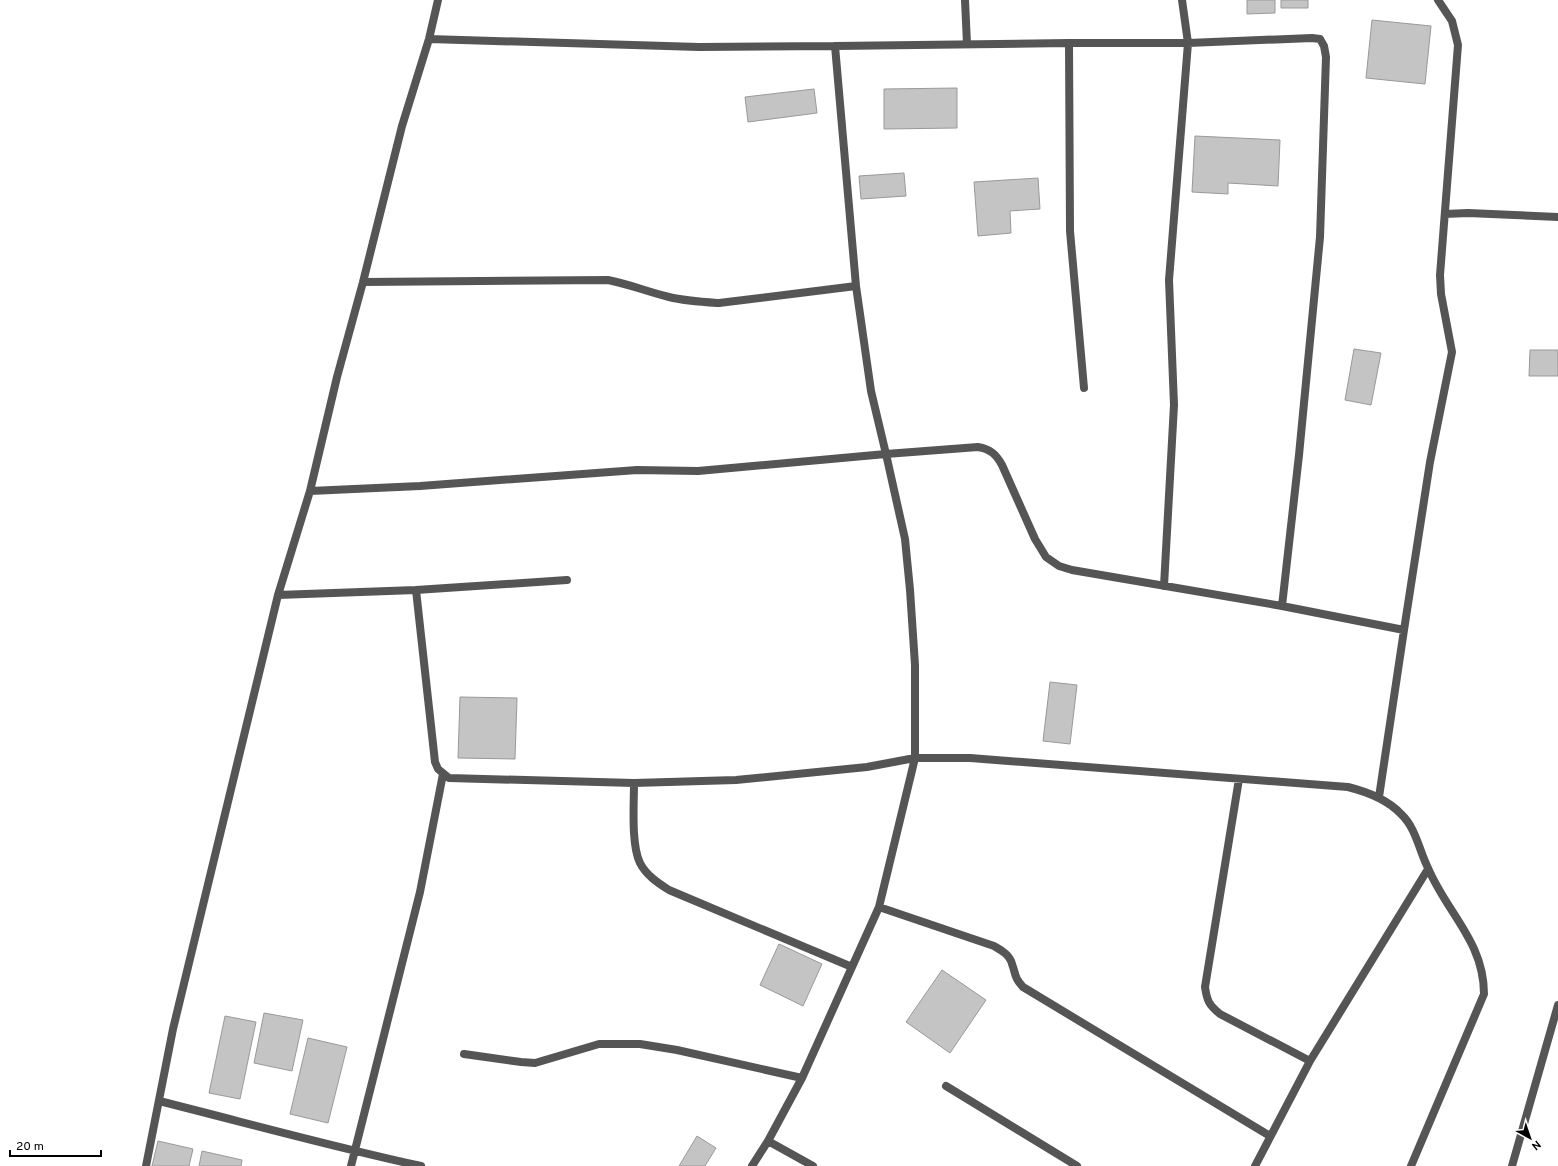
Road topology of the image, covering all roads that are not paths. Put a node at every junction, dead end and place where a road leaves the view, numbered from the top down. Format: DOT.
graph roads {
  1 [pos="438,0"];
  2 [pos="965,0"];
  3 [pos="1182,0"];
  4 [pos="1438,0"];
  5 [pos="429,39"];
  6 [pos="1069,43"];
  7 [pos="1188,43"];
  8 [pos="967,44"];
  9 [pos="835,46"];
  10 [pos="1445,214"];
  11 [pos="1558,217"];
  12 [pos="364,282"];
  13 [pos="856,286"];
  14 [pos="1084,388"];
  15 [pos="886,454"];
  16 [pos="310,490"];
  17 [pos="567,580"];
  18 [pos="1164,586"];
  19 [pos="416,590"];
  20 [pos="278,595"];
  21 [pos="1282,606"];
  22 [pos="1404,630"];
  23 [pos="915,758"];
  24 [pos="443,774"];
  25 [pos="1239,779"];
  26 [pos="634,783"];
  27 [pos="1379,797"];
  28 [pos="1428,869"];
  29 [pos="879,907"];
  30 [pos="852,967"];
  31 [pos="1558,1005"];
  32 [pos="464,1054"];
  33 [pos="1310,1061"];
  34 [pos="802,1078"];
  35 [pos="946,1086"];
  36 [pos="160,1101"];
  37 [pos="1270,1136"];
  38 [pos="768,1141"];
  39 [pos="355,1152"];
  40 [pos="146,1166"];
  41 [pos="351,1166"];
  42 [pos="421,1166"];
  43 [pos="752,1166"];
  44 [pos="813,1166"];
  45 [pos="1077,1166"];
  46 [pos="1255,1166"];
  47 [pos="1411,1166"];
  48 [pos="1512,1166"];
  1 -- 5 [label="street"];
  2 -- 8 [label="street"];
  3 -- 7 [label="street"];
  4 -- 10 [label="street"];
  5 -- 9 [label="street"];
  5 -- 12 [label="street"];
  6 -- 7 [label="street"];
  6 -- 8 [label="street"];
  6 -- 14 [label="street"];
  7 -- 18 [label="street"];
  7 -- 21 [label="street"];
  8 -- 9 [label="street"];
  9 -- 13 [label="street"];
  10 -- 11 [label="street"];
  10 -- 22 [label="street"];
  12 -- 13 [label="street"];
  12 -- 16 [label="street"];
  13 -- 15 [label="street"];
  15 -- 16 [label="street"];
  15 -- 18 [label="street"];
  15 -- 23 [label="street"];
  16 -- 20 [label="street"];
  17 -- 19 [label="street"];
  18 -- 21 [label="street"];
  19 -- 20 [label="street"];
  19 -- 24 [label="street"];
  20 -- 36 [label="street"];
  21 -- 22 [label="street"];
  22 -- 27 [label="street"];
  23 -- 25 [label="street"];
  23 -- 26 [label="street"];
  23 -- 29 [label="street"];
  24 -- 26 [label="street"];
  24 -- 39 [label="street"];
  25 -- 27 [label="street"];
  25 -- 33 [label="street"];
  26 -- 30 [label="street"];
  27 -- 28 [label="street"];
  28 -- 33 [label="street"];
  28 -- 47 [label="street"];
  29 -- 30 [label="street"];
  29 -- 37 [label="street"];
  30 -- 34 [label="street"];
  31 -- 48 [label="street"];
  32 -- 34 [label="street"];
  33 -- 37 [label="street"];
  34 -- 38 [label="street"];
  35 -- 45 [label="street"];
  36 -- 39 [label="street"];
  36 -- 40 [label="street"];
  37 -- 46 [label="street"];
  38 -- 43 [label="street"];
  38 -- 44 [label="street"];
  39 -- 41 [label="street"];
  39 -- 42 [label="street"];
}
